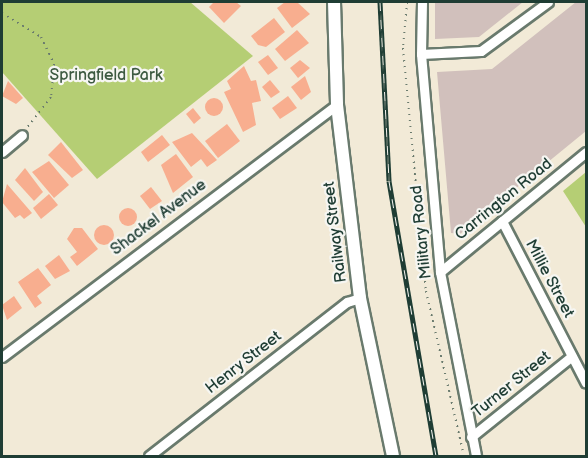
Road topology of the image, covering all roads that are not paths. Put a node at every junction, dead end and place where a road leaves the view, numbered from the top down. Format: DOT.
graph roads {
  1 [pos="334,2"];
  2 [pos="422,2"];
  3 [pos="548,2"];
  4 [pos="421,54"];
  5 [pos="337,105"];
  6 [pos="22,135"];
  7 [pos="2,152"];
  8 [pos="586,152"];
  9 [pos="502,221"];
  10 [pos="440,272"];
  11 [pos="360,298"];
  12 [pos="572,356"];
  13 [pos="2,357"];
  14 [pos="585,378"];
  15 [pos="471,437"];
  16 [pos="148,456"];
  17 [pos="393,456"];
  18 [pos="476,456"];
  1 -- 5 [label="main road, Railway Street"];
  2 -- 4 [label="street, Military Road"];
  3 -- 4 [label="street"];
  4 -- 10 [label="street, Military Road"];
  5 -- 11 [label="main road, Railway Street"];
  5 -- 13 [label="street, Shackel Avenue"];
  6 -- 7 [label="street"];
  8 -- 9 [label="street, Carrington Road"];
  9 -- 10 [label="street, Carrington Road"];
  9 -- 12 [label="street, Millie Street"];
  10 -- 15 [label="street, Military Road"];
  11 -- 16 [label="street, Henry Street"];
  11 -- 17 [label="main road, Railway Street"];
  12 -- 14 [label="street, Millie Street"];
  12 -- 15 [label="street, Turner Street"];
  15 -- 18 [label="street, Military Road"];
}
